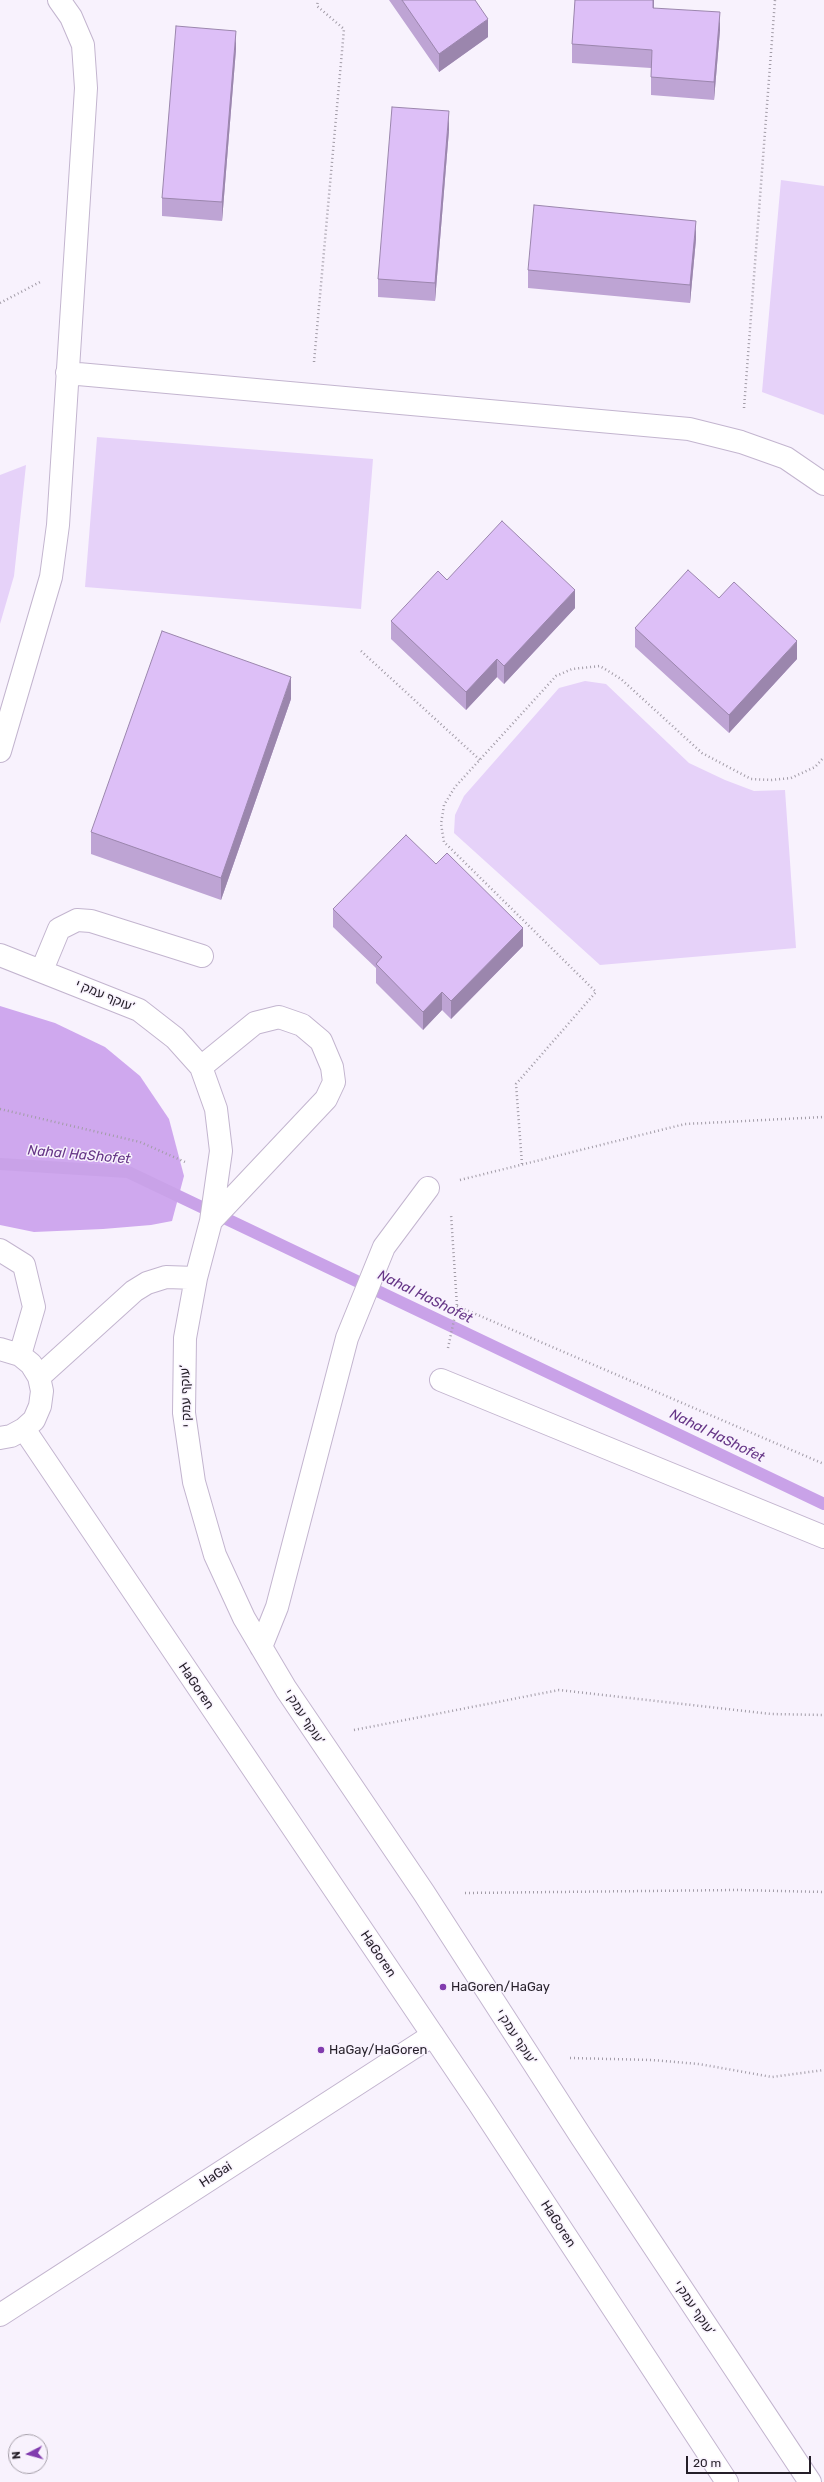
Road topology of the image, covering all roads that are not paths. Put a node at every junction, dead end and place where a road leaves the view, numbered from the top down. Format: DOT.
graph roads {
  1 [pos="59,0"];
  2 [pos="67,373"];
  3 [pos="824,484"];
  4 [pos="0,751"];
  5 [pos="0,955"];
  6 [pos="202,956"];
  7 [pos="42,970"];
  8 [pos="201,1067"];
  9 [pos="428,1188"];
  10 [pos="211,1221"];
  11 [pos="0,1250"];
  12 [pos="196,1278"];
  13 [pos="10,1352"];
  14 [pos="39,1377"];
  15 [pos="441,1380"];
  16 [pos="24,1429"];
  17 [pos="0,1438"];
  18 [pos="824,1537"];
  19 [pos="261,1647"];
  20 [pos="433,2036"];
  21 [pos="0,2315"];
  22 [pos="727,2482"];
  23 [pos="810,2482"];
  1 -- 2 [label="street"];
  2 -- 3 [label="street"];
  2 -- 4 [label="street"];
  5 -- 7 [label="street, עוקף עמק י’"];
  6 -- 7 [label="street"];
  7 -- 8 [label="street, עוקף עמק י’"];
  8 -- 10 [label="street, עוקף עמק י’"];
  8 -- 10 [label="street"];
  9 -- 19 [label="street"];
  10 -- 12 [label="street, עוקף עמק י’"];
  11 -- 13 [label="street"];
  12 -- 14 [label="street"];
  12 -- 19 [label="street, עוקף עמק י’"];
  13 -- 14 [label="street"];
  14 -- 16 [label="street"];
  15 -- 18 [label="street"];
  16 -- 17 [label="street"];
  16 -- 20 [label="street, HaGoren"];
  19 -- 23 [label="street, עוקף עמק י’"];
  20 -- 21 [label="street, HaGai"];
  20 -- 22 [label="street, HaGoren"];
}
